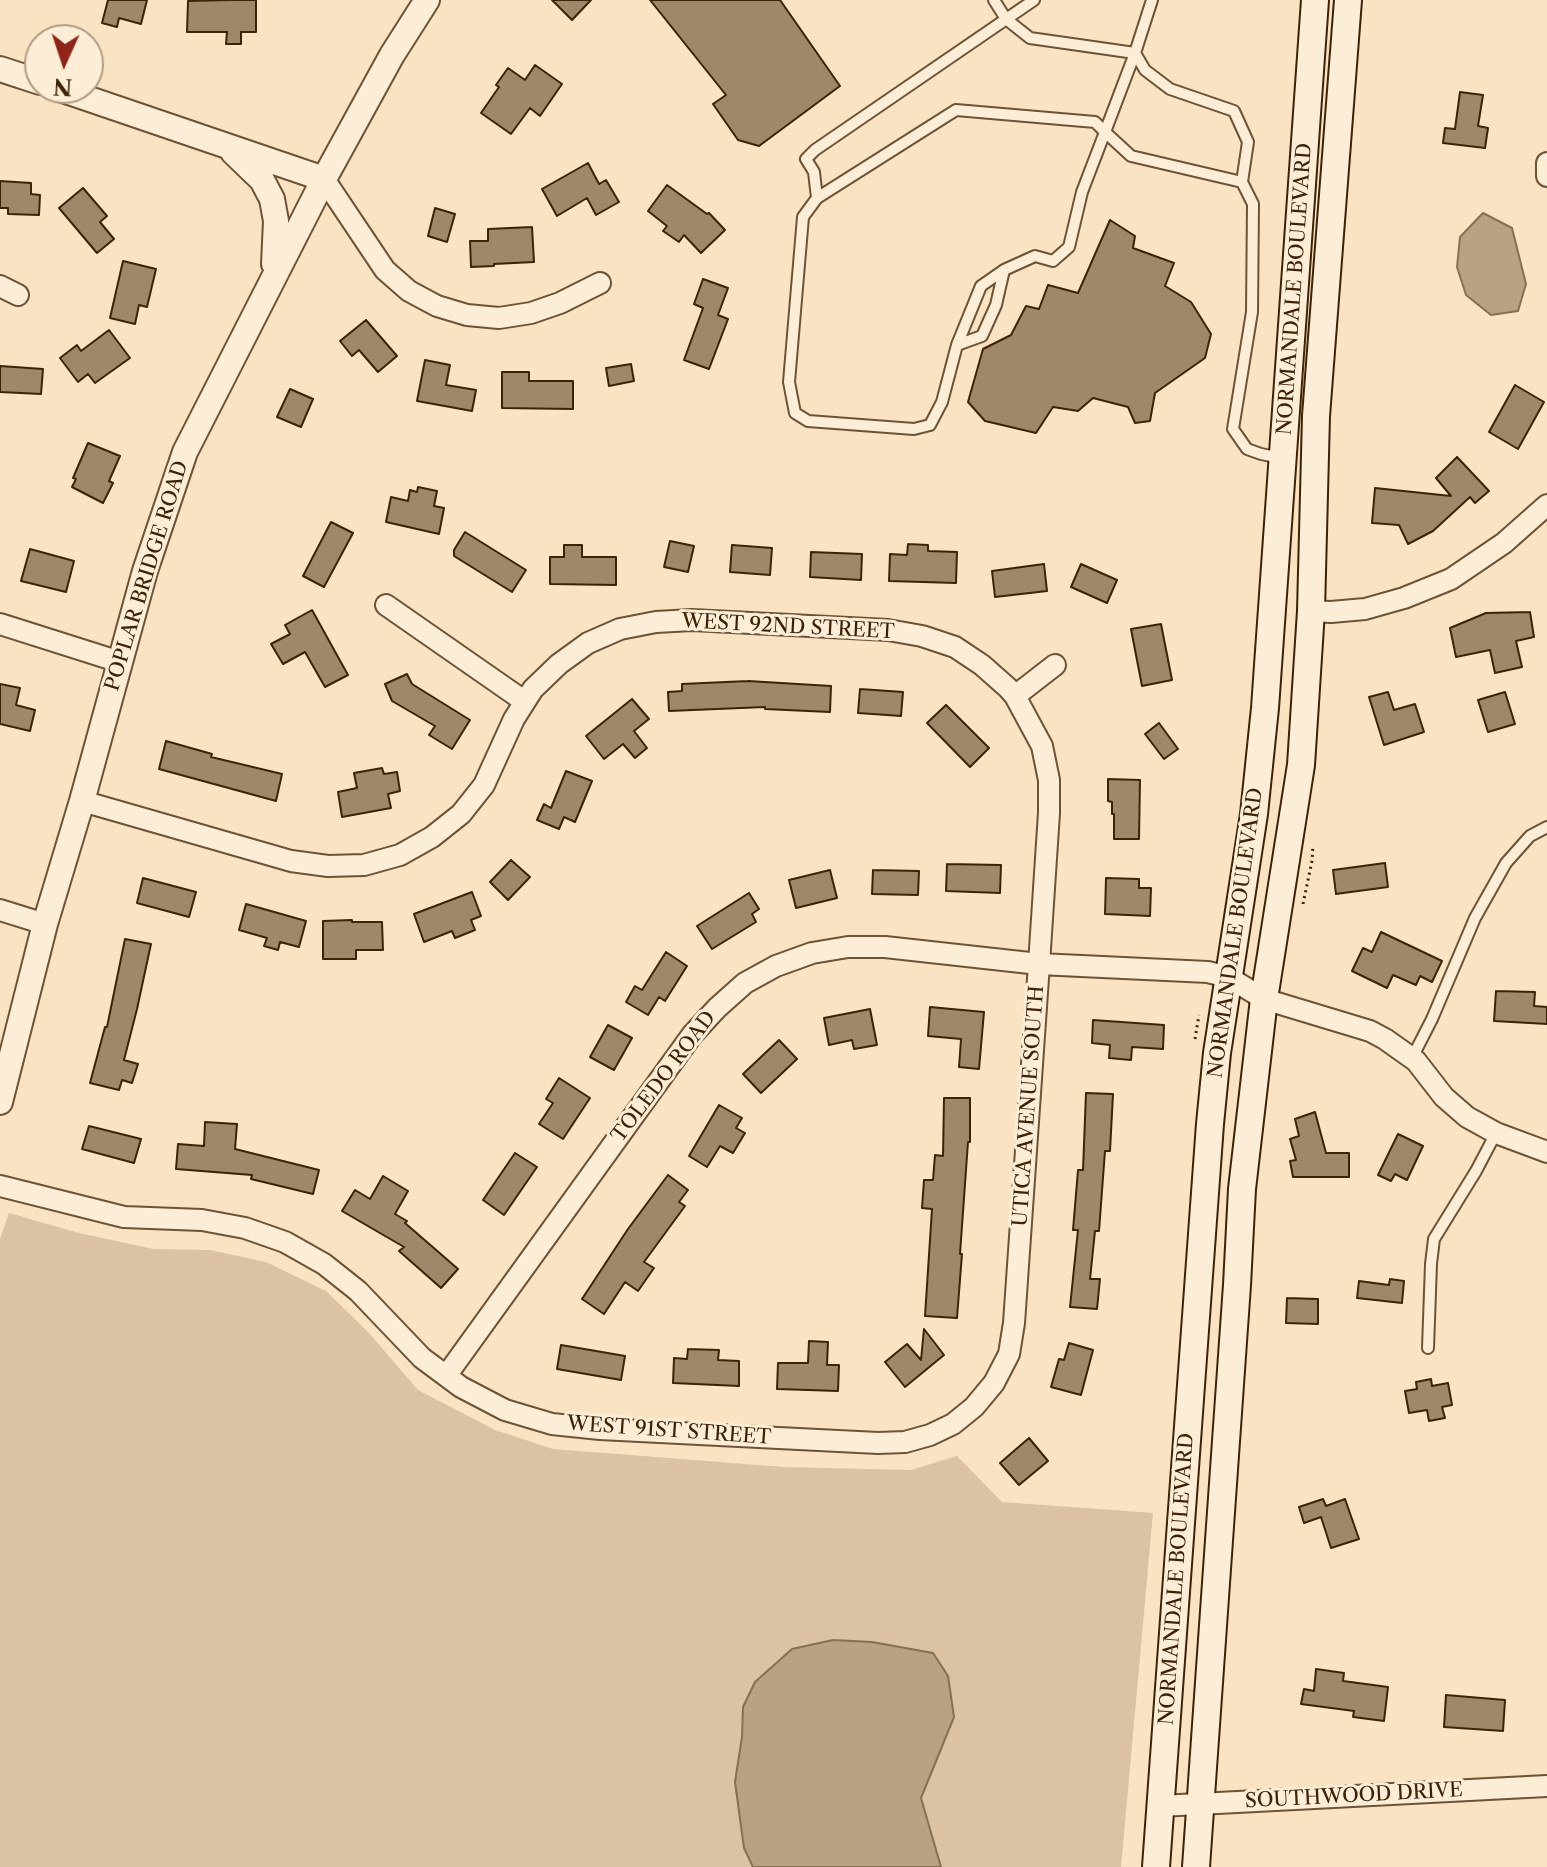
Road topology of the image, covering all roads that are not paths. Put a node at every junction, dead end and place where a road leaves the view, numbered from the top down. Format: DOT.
graph roads {
  1 [pos="427,0"];
  2 [pos="994,0"];
  3 [pos="1034,0"];
  4 [pos="1152,0"];
  5 [pos="1315,0"];
  6 [pos="1348,0"];
  7 [pos="1006,19"];
  8 [pos="1135,53"];
  9 [pos="0,69"];
  10 [pos="24,77"];
  11 [pos="104,104"];
  12 [pos="1105,132"];
  13 [pos="225,145"];
  14 [pos="1547,163"];
  15 [pos="1547,176"];
  16 [pos="324,179"];
  17 [pos="1242,182"];
  18 [pos="817,198"];
  19 [pos="1004,270"];
  20 [pos="271,280"];
  21 [pos="600,283"];
  22 [pos="957,345"];
  23 [pos="1283,458"];
  24 [pos="1547,505"];
  25 [pos="386,605"];
  26 [pos="1311,611"];
  27 [pos="0,624"];
  28 [pos="120,662"];
  29 [pos="1055,665"];
  30 [pos="1015,696"];
  31 [pos="524,701"];
  32 [pos="82,801"];
  33 [pos="1547,827"];
  34 [pos="0,910"];
  35 [pos="45,924"];
  36 [pos="1039,964"];
  37 [pos="1228,977"];
  38 [pos="1264,999"];
  39 [pos="1412,1058"];
  40 [pos="0,1102"];
  41 [pos="1496,1133"];
  42 [pos="1547,1152"];
  43 [pos="0,1186"];
  44 [pos="1428,1348"];
  45 [pos="446,1376"];
  46 [pos="878,1443"];
  47 [pos="1547,1786"];
  48 [pos="1201,1804"];
  49 [pos="1160,1806"];
  50 [pos="1156,1867"];
  51 [pos="1196,1867"];
  1 -- 16 [label="street, POPLAR BRIDGE ROAD"];
  2 -- 7 [label="lane"];
  3 -- 7 [label="lane"];
  4 -- 8 [label="lane"];
  5 -- 23 [label="main road, NORMANDALE BOULEVARD"];
  6 -- 26 [label="main road, NORMANDALE BOULEVARD"];
  7 -- 8 [label="lane"];
  7 -- 18 [label="lane"];
  8 -- 12 [label="lane"];
  8 -- 17 [label="lane"];
  9 -- 10 [label="street"];
  11 -- 13 [label="street"];
  12 -- 17 [label="lane"];
  12 -- 18 [label="lane"];
  12 -- 19 [label="lane"];
  13 -- 16 [label="street"];
  13 -- 20 [label="street"];
  14 -- 15 [label="street"];
  16 -- 20 [label="street, POPLAR BRIDGE ROAD"];
  16 -- 21 [label="street"];
  17 -- 23 [label="lane"];
  18 -- 22 [label="lane"];
  19 -- 22 [label="lane"];
  19 -- 22 [label="lane"];
  20 -- 28 [label="street, POPLAR BRIDGE ROAD"];
  23 -- 37 [label="main road, NORMANDALE BOULEVARD"];
  24 -- 26 [label="street"];
  25 -- 31 [label="street"];
  26 -- 38 [label="main road, NORMANDALE BOULEVARD"];
  27 -- 28 [label="street"];
  28 -- 32 [label="street, POPLAR BRIDGE ROAD"];
  29 -- 30 [label="street"];
  30 -- 31 [label="street, WEST 92ND STREET"];
  30 -- 36 [label="street, UTICA AVENUE SOUTH"];
  31 -- 32 [label="street, WEST 92ND STREET"];
  32 -- 35 [label="street, POPLAR BRIDGE ROAD"];
  33 -- 39 [label="lane"];
  34 -- 35 [label="street"];
  35 -- 40 [label="street, POPLAR BRIDGE ROAD"];
  36 -- 37 [label="street, TOLEDO ROAD"];
  36 -- 45 [label="street, TOLEDO ROAD"];
  36 -- 46 [label="street, UTICA AVENUE SOUTH"];
  37 -- 38 [label="street, TOLEDO ROAD"];
  37 -- 49 [label="main road, NORMANDALE BOULEVARD"];
  38 -- 39 [label="street, TOLEDO ROAD"];
  38 -- 48 [label="main road, NORMANDALE BOULEVARD"];
  39 -- 41 [label="street, TOLEDO ROAD"];
  41 -- 42 [label="street, TOLEDO ROAD"];
  41 -- 44 [label="lane"];
  43 -- 45 [label="street, WEST 91ST STREET"];
  45 -- 46 [label="street, WEST 91ST STREET"];
  47 -- 48 [label="street, SOUTHWOOD DRIVE"];
  48 -- 49 [label="street, SOUTHWOOD DRIVE"];
  48 -- 51 [label="main road, NORMANDALE BOULEVARD"];
  49 -- 50 [label="main road, NORMANDALE BOULEVARD"];
}
